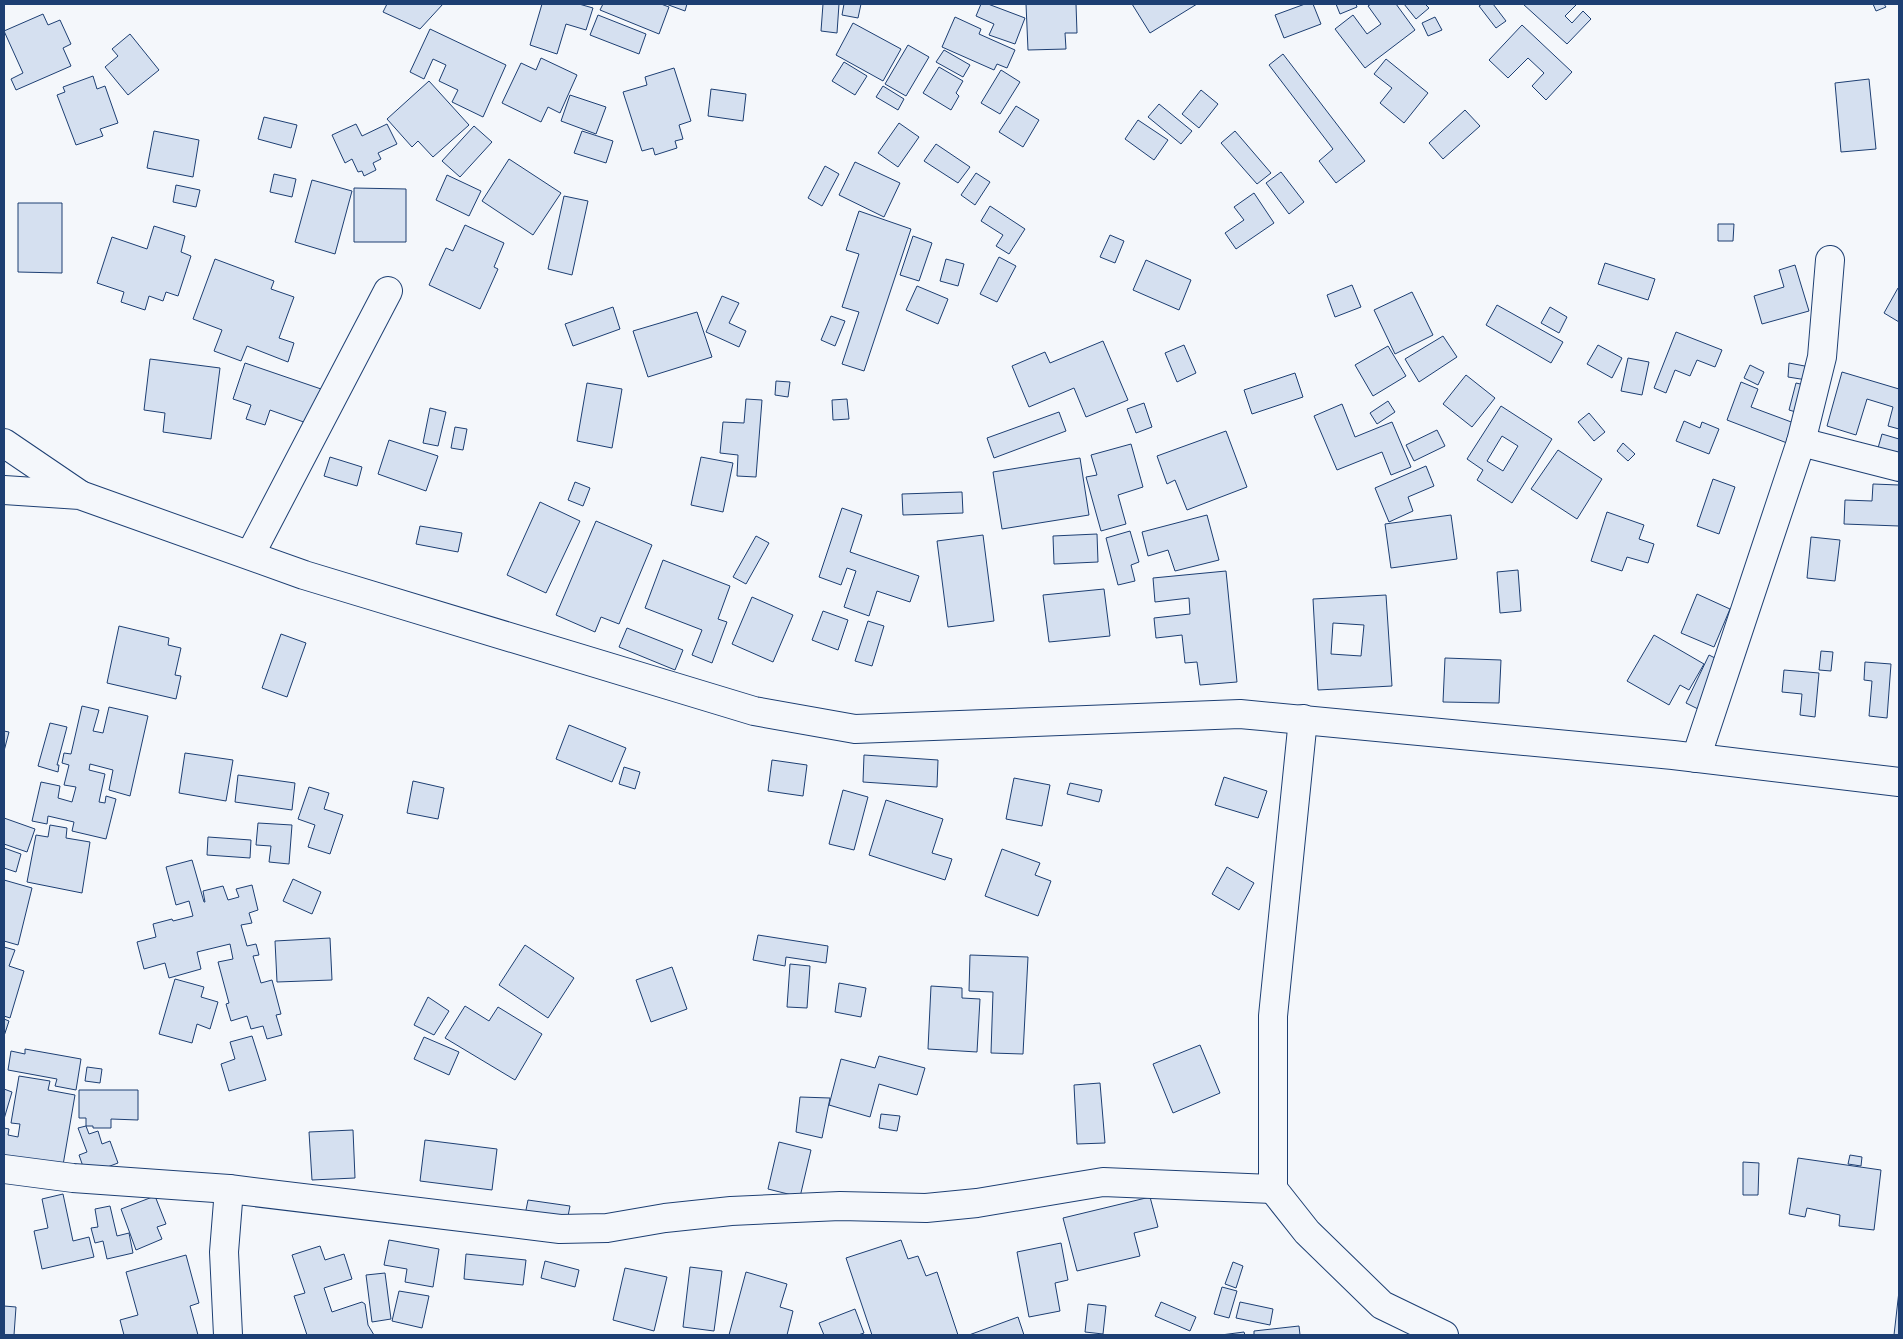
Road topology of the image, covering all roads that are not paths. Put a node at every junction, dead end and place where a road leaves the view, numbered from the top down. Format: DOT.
graph roads {
  1 [pos="1830,260"];
  2 [pos="388,291"];
  3 [pos="1801,442"];
  4 [pos="4,443"];
  5 [pos="1899,467"];
  6 [pos="4,490"];
  7 [pos="80,495"];
  8 [pos="250,555"];
  9 [pos="1303,719"];
  10 [pos="1696,758"];
  11 [pos="1899,782"];
  12 [pos="4,1168"];
  13 [pos="229,1188"];
  14 [pos="1273,1189"];
  15 [pos="228,1335"];
  16 [pos="1444,1335"];
  1 -- 3 [label="street"];
  2 -- 8 [label="street"];
  3 -- 5 [label="street"];
  3 -- 10 [label="street"];
  4 -- 7 [label="street"];
  6 -- 7 [label="street"];
  7 -- 8 [label="street"];
  8 -- 9 [label="street"];
  9 -- 10 [label="street"];
  9 -- 14 [label="street"];
  10 -- 11 [label="street"];
  12 -- 13 [label="street"];
  13 -- 14 [label="street"];
  13 -- 15 [label="street"];
  14 -- 16 [label="street"];
}
